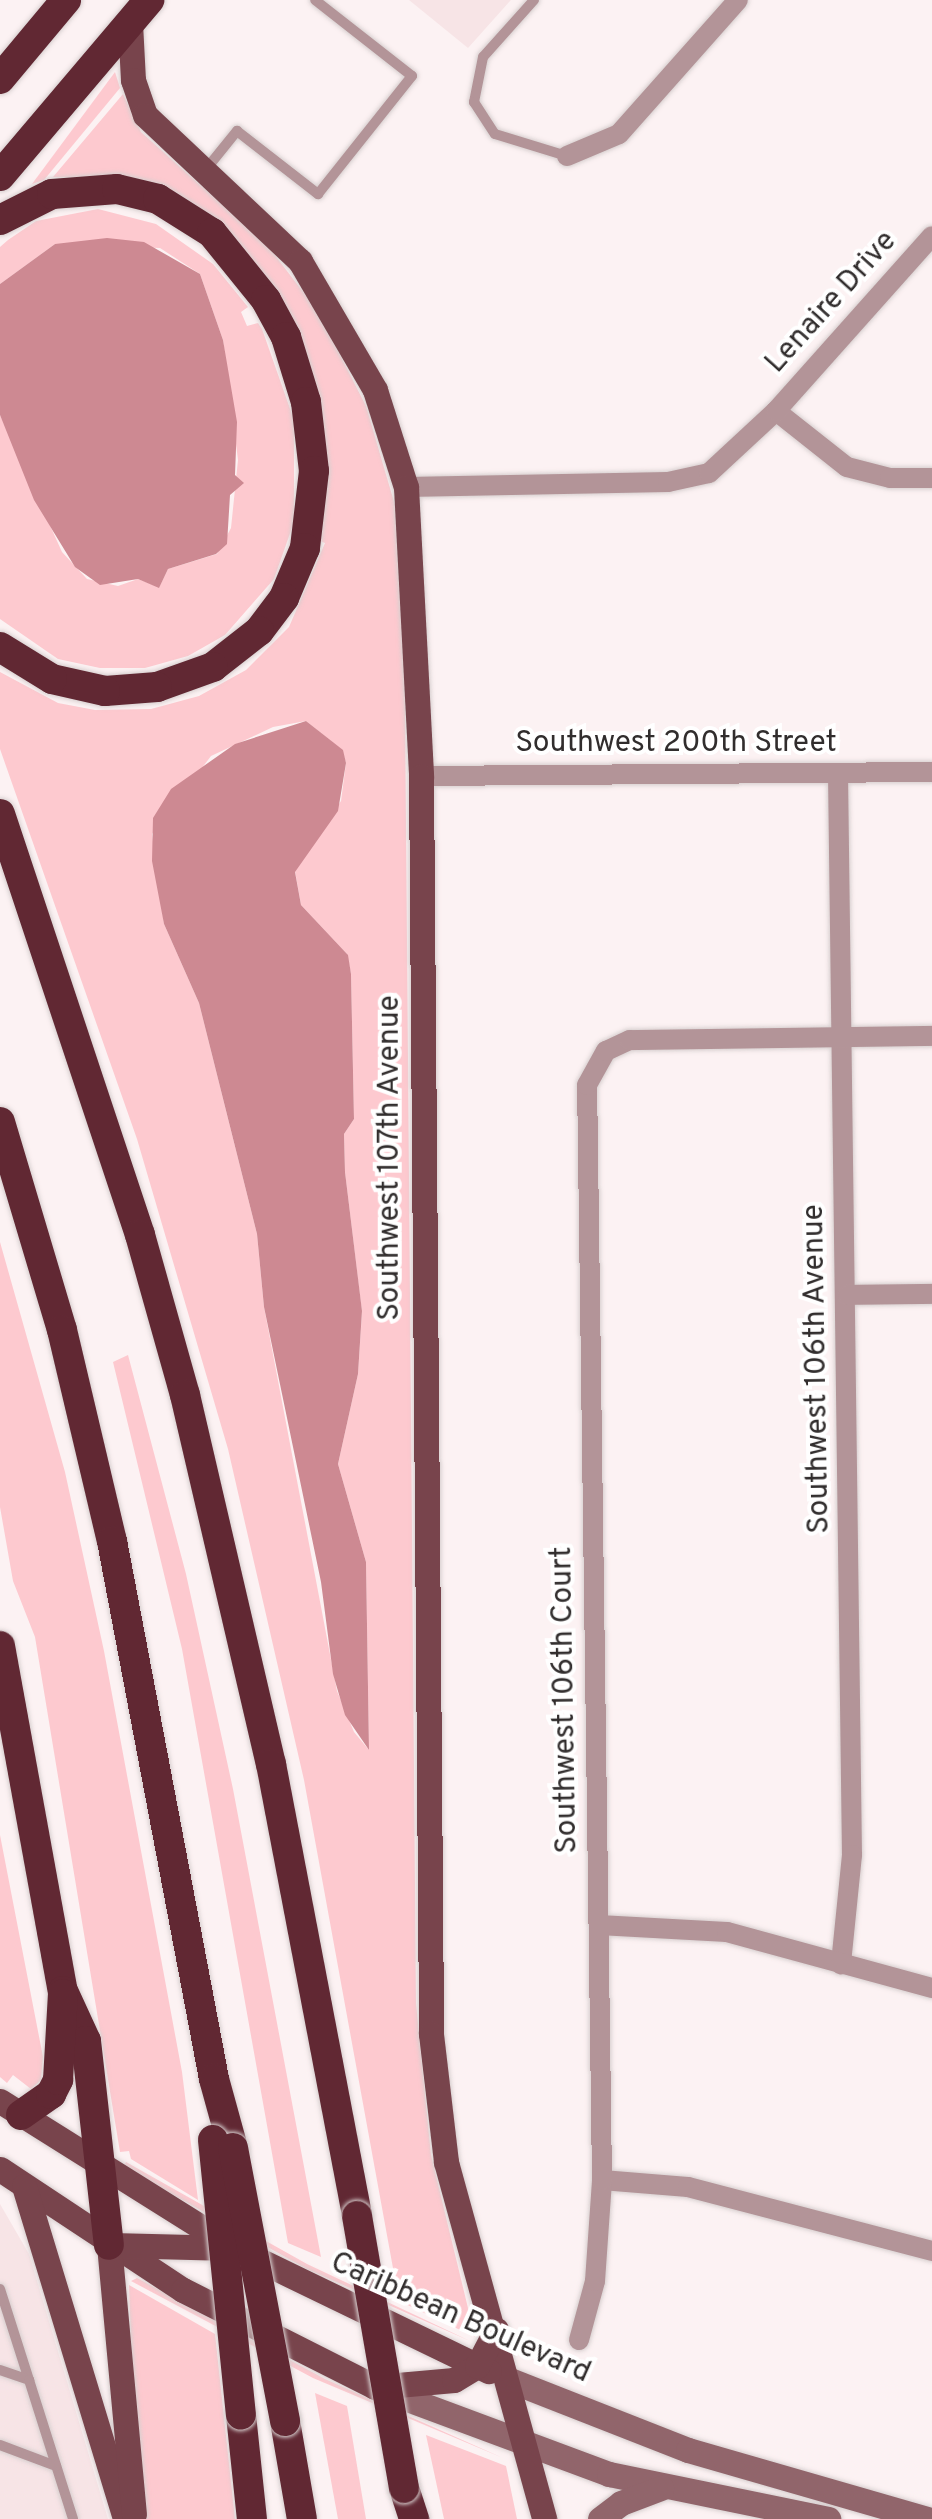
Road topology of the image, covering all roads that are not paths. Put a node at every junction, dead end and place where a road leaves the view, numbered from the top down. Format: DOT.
graph roads {
  1 [pos="66,0"];
  2 [pos="315,0"];
  3 [pos="534,0"];
  4 [pos="738,0"];
  5 [pos="140,12"];
  6 [pos="0,80"];
  7 [pos="566,156"];
  8 [pos="207,168"];
  9 [pos="0,176"];
  10 [pos="0,220"];
  11 [pos="932,236"];
  12 [pos="776,411"];
  13 [pos="932,478"];
  14 [pos="406,486"];
  15 [pos="0,647"];
  16 [pos="932,772"];
  17 [pos="838,773"];
  18 [pos="420,776"];
  19 [pos="0,814"];
  20 [pos="932,1036"];
  21 [pos="845,1037"];
  22 [pos="0,1122"];
  23 [pos="932,1294"];
  24 [pos="848,1295"];
  25 [pos="0,1646"];
  26 [pos="599,1926"];
  27 [pos="840,1964"];
  28 [pos="932,1988"];
  29 [pos="63,1992"];
  30 [pos="10,2108"];
  31 [pos="223,2144"];
  32 [pos="0,2169"];
  33 [pos="104,2170"];
  34 [pos="602,2180"];
  35 [pos="24,2186"];
  36 [pos="110,2245"];
  37 [pos="234,2248"];
  38 [pos="932,2251"];
  39 [pos="0,2289"];
  40 [pos="496,2330"];
  41 [pos="579,2340"];
  42 [pos="477,2366"];
  43 [pos="0,2370"];
  44 [pos="507,2379"];
  45 [pos="29,2380"];
  46 [pos="375,2387"];
  47 [pos="0,2444"];
  48 [pos="527,2448"];
  49 [pos="56,2466"];
  50 [pos="664,2487"];
  51 [pos="73,2519"];
  52 [pos="126,2519"];
  53 [pos="134,2519"];
  54 [pos="252,2519"];
  55 [pos="302,2519"];
  56 [pos="411,2519"];
  57 [pos="544,2519"];
  58 [pos="600,2519"];
  59 [pos="828,2519"];
  60 [pos="927,2519"];
  1 -- 6 [label="highway"];
  2 -- 8 [label="lane"];
  3 -- 7 [label="lane"];
  4 -- 7 [label="street"];
  5 -- 8 [label="main road, Southwest 107th Avenue"];
  5 -- 9 [label="highway"];
  8 -- 14 [label="main road, Southwest 107th Avenue"];
  10 -- 15 [label="highway"];
  11 -- 12 [label="street, Lenaire Drive"];
  12 -- 13 [label="street"];
  12 -- 14 [label="street, Lenaire Drive"];
  14 -- 18 [label="main road, Southwest 107th Avenue"];
  16 -- 17 [label="street, Southwest 200th Street"];
  17 -- 18 [label="street, Southwest 200th Street"];
  17 -- 21 [label="street, Southwest 106th Avenue"];
  18 -- 40 [label="main road, Southwest 107th Avenue"];
  19 -- 56 [label="highway, bridge"];
  20 -- 21 [label="street"];
  21 -- 24 [label="street, Southwest 106th Avenue"];
  21 -- 26 [label="street, Southwest 106th Court"];
  22 -- 31 [label="highway"];
  23 -- 24 [label="street"];
  24 -- 27 [label="street, Southwest 106th Avenue"];
  25 -- 29 [label="highway"];
  26 -- 27 [label="street"];
  26 -- 34 [label="street, Southwest 106th Court"];
  27 -- 28 [label="street"];
  29 -- 30 [label="highway"];
  29 -- 33 [label="highway"];
  30 -- 33 [label="main road, Caribbean Boulevard"];
  31 -- 54 [label="highway, bridge"];
  31 -- 55 [label="highway, bridge"];
  32 -- 35 [label="main road"];
  33 -- 36 [label="highway"];
  33 -- 37 [label="main road, Caribbean Boulevard"];
  34 -- 38 [label="street"];
  34 -- 41 [label="street, Southwest 106th Court"];
  35 -- 36 [label="main road"];
  35 -- 52 [label="main road"];
  36 -- 37 [label="main road"];
  36 -- 46 [label="main road"];
  36 -- 53 [label="main road"];
  37 -- 42 [label="main road, Caribbean Boulevard"];
  39 -- 45 [label="lane"];
  40 -- 42 [label="main road"];
  40 -- 44 [label="main road, Southwest 107th Avenue"];
  42 -- 44 [label="main road, Caribbean Boulevard"];
  42 -- 46 [label="main road"];
  43 -- 45 [label="lane"];
  44 -- 48 [label="main road, Southwest 107th Avenue"];
  44 -- 60 [label="street, Caribbean Boulevard"];
  45 -- 49 [label="lane"];
  46 -- 48 [label="street"];
  47 -- 49 [label="lane"];
  48 -- 50 [label="street"];
  48 -- 57 [label="main road, Southwest 107th Avenue"];
  49 -- 51 [label="lane"];
  50 -- 58 [label="street"];
  50 -- 59 [label="street"];
}
